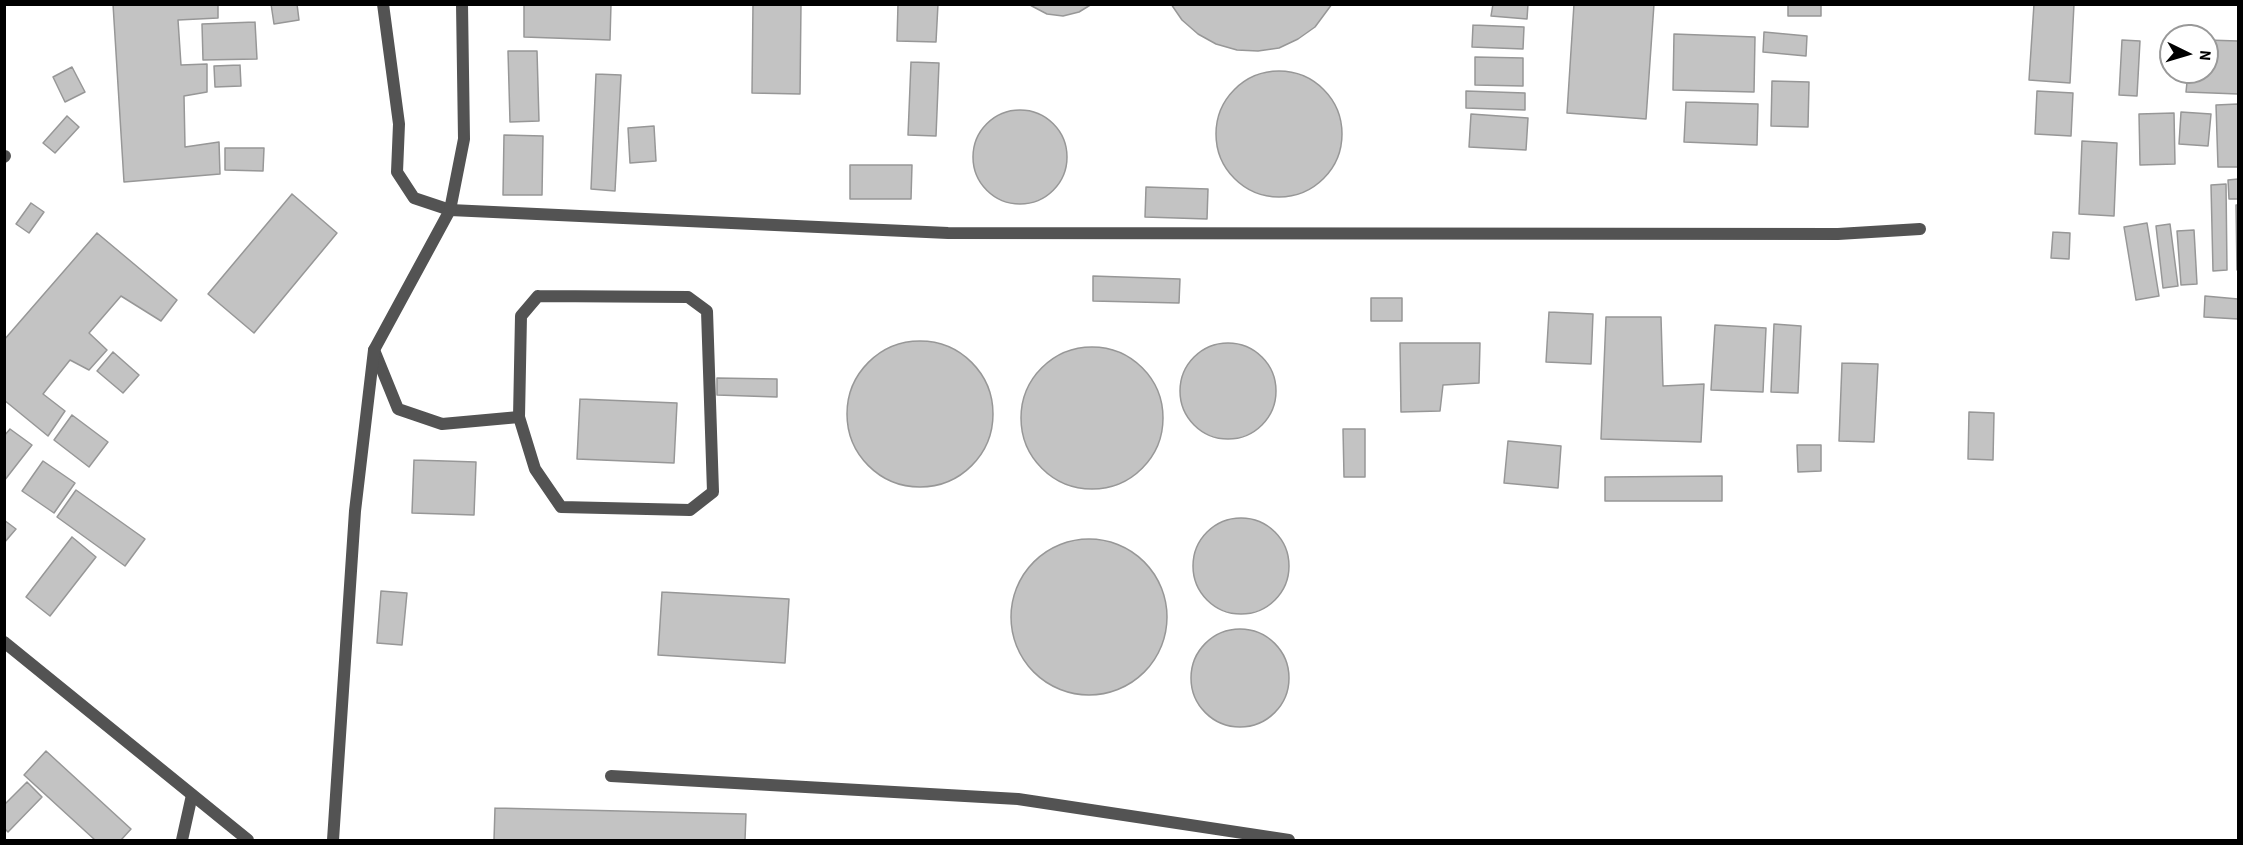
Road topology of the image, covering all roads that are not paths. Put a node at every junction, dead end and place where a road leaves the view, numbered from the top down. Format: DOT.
graph roads {
  1 [pos="383,4"];
  2 [pos="462,4"];
  3 [pos="450,210"];
  4 [pos="1920,229"];
  5 [pos="374,350"];
  6 [pos="519,417"];
  7 [pos="4,642"];
  8 [pos="611,776"];
  9 [pos="192,795"];
  10 [pos="182,840"];
  11 [pos="248,840"];
  12 [pos="333,840"];
  13 [pos="1289,840"];
  1 -- 3 [label="street"];
  2 -- 3 [label="street"];
  3 -- 4 [label="street"];
  3 -- 5 [label="street"];
  5 -- 6 [label="street"];
  5 -- 12 [label="street"];
  6 -- 6 [label="street"];
  7 -- 9 [label="street"];
  8 -- 13 [label="street"];
  9 -- 10 [label="street"];
  9 -- 11 [label="street"];
}
